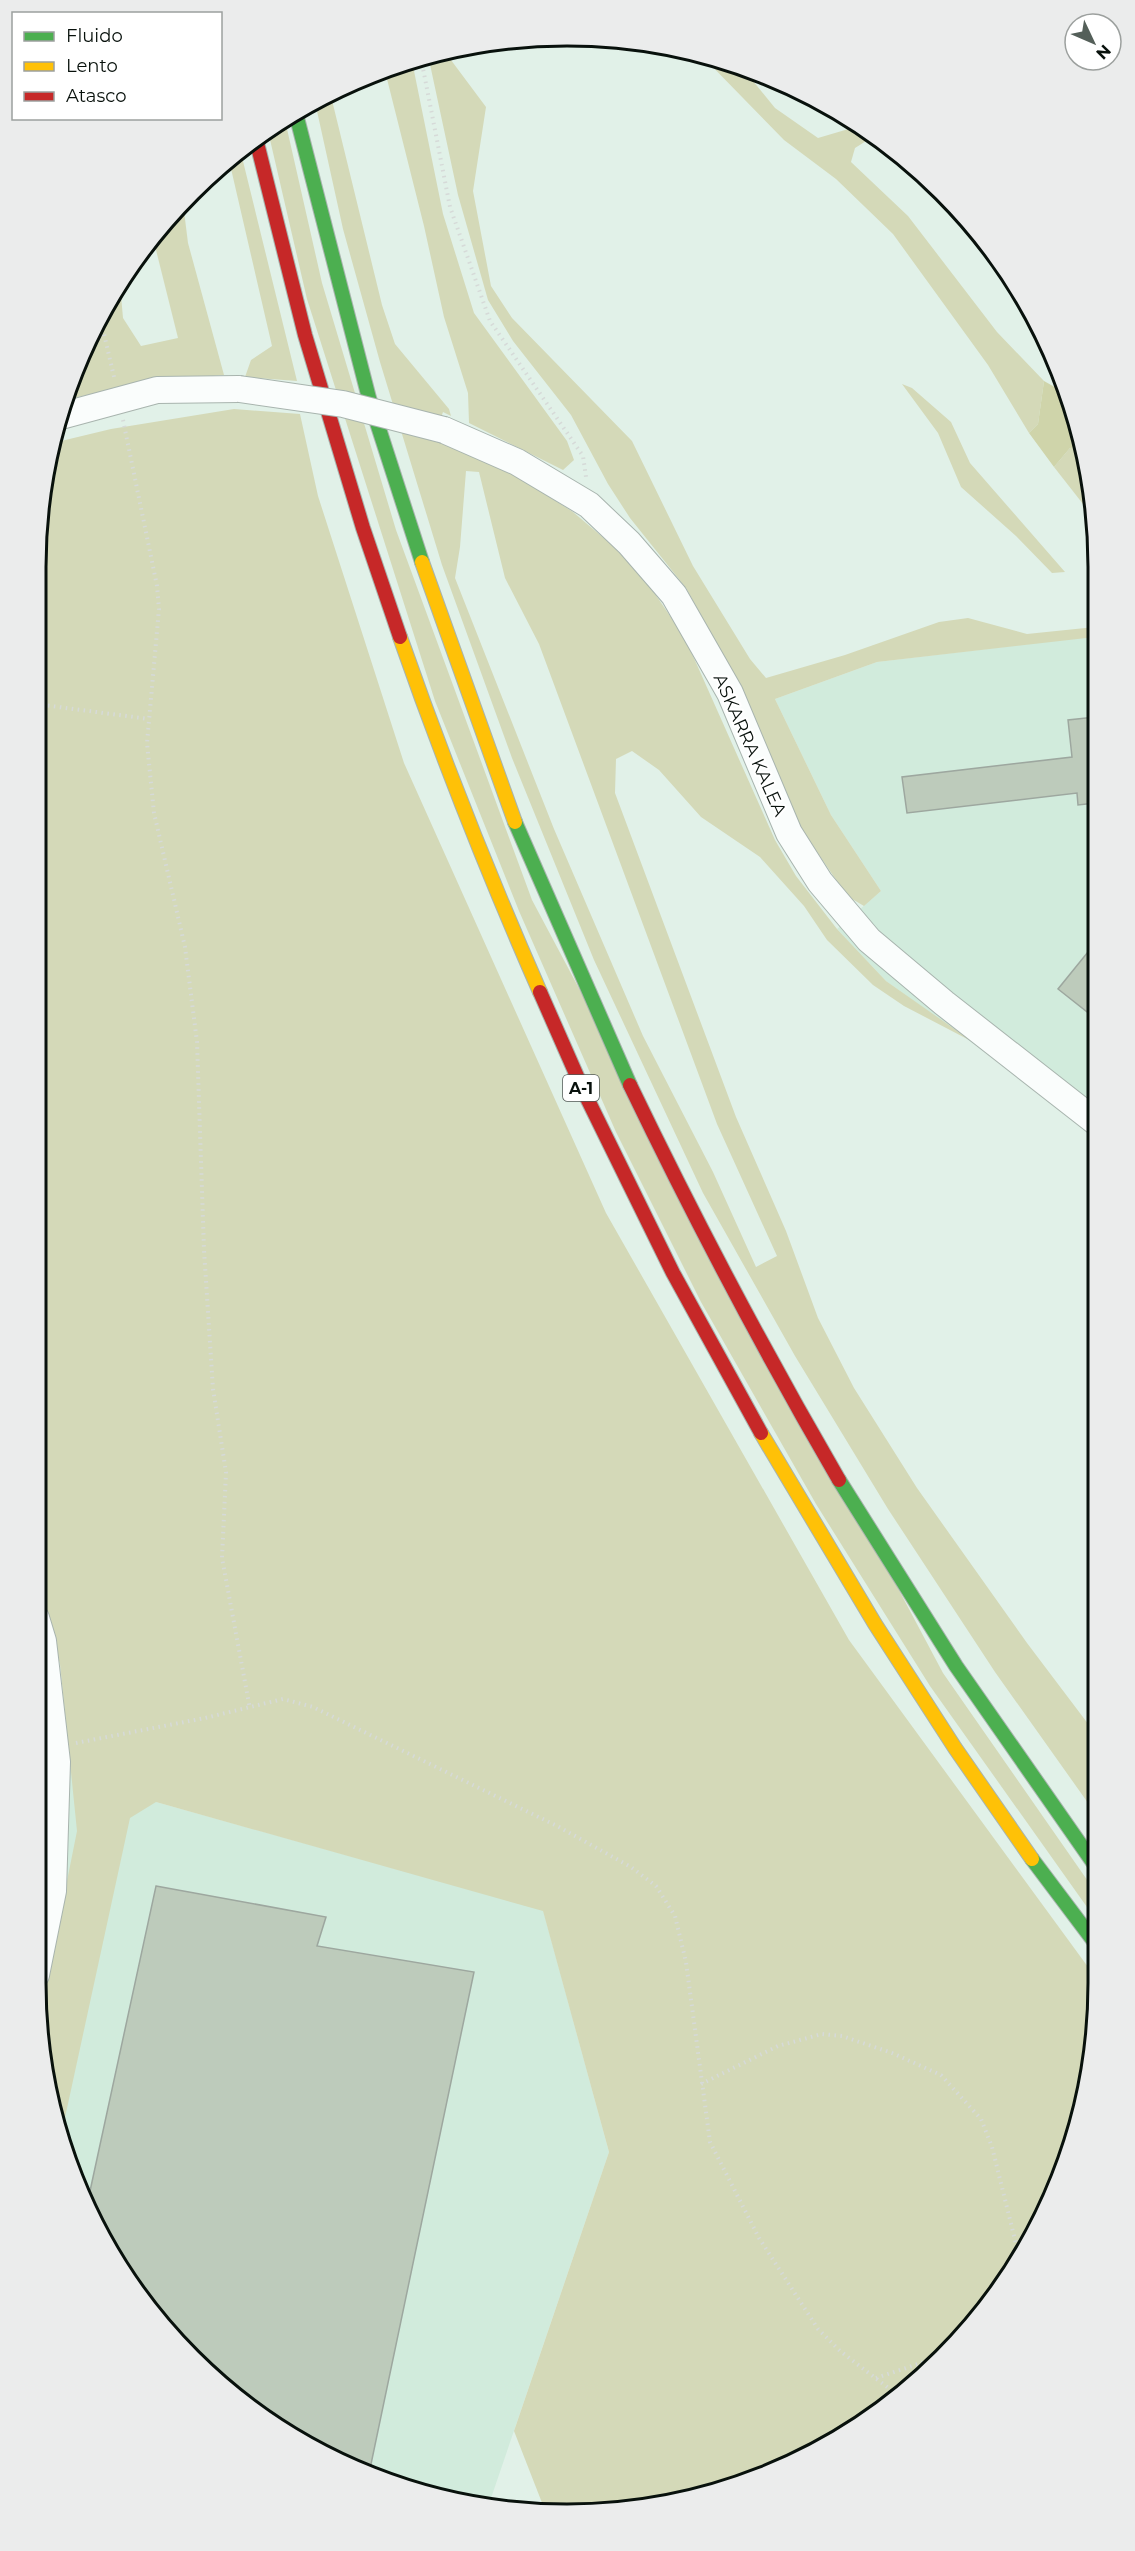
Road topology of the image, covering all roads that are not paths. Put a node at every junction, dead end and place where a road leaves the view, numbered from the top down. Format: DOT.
graph roads {
  1 [pos="298,122"];
  2 [pos="258,148"];
  3 [pos="70,414"];
  4 [pos="1088,1116"];
  5 [pos="46,1667"];
  6 [pos="1088,1855"];
  7 [pos="46,1926"];
  8 [pos="1088,1933"];
  1 -- 6 [label="highway, A-1"];
  2 -- 8 [label="highway, A-1"];
  3 -- 4 [label="street, ASKARRA KALEA, bridge"];
  5 -- 7 [label="street"];
}
